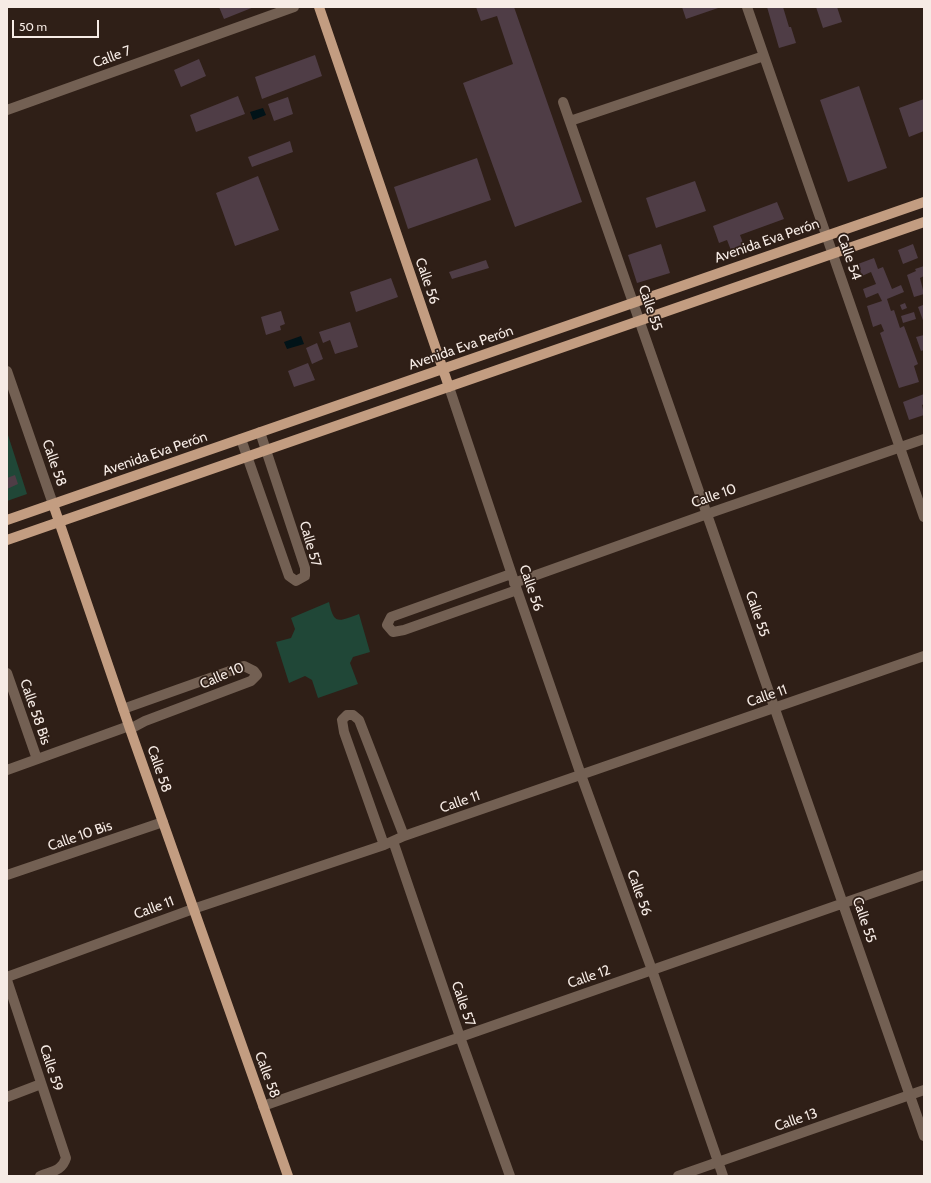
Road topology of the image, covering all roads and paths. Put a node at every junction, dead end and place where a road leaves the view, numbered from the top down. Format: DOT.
graph roads {
  1 [pos="294,7"];
  2 [pos="319,7"];
  3 [pos="747,7"];
  4 [pos="764,56"];
  5 [pos="563,102"];
  6 [pos="7,110"];
  7 [pos="570,121"];
  8 [pos="924,202"];
  9 [pos="924,222"];
  10 [pos="826,236"];
  11 [pos="832,254"];
  12 [pos="633,303"];
  13 [pos="640,321"];
  14 [pos="442,369"];
  15 [pos="7,371"];
  16 [pos="449,387"];
  17 [pos="260,432"];
  18 [pos="241,439"];
  19 [pos="924,439"];
  20 [pos="900,447"];
  21 [pos="265,451"];
  22 [pos="248,457"];
  23 [pos="53,504"];
  24 [pos="707,514"];
  25 [pos="924,517"];
  26 [pos="7,520"];
  27 [pos="60,522"];
  28 [pos="7,540"];
  29 [pos="514,582"];
  30 [pos="924,656"];
  31 [pos="7,673"];
  32 [pos="775,708"];
  33 [pos="124,709"];
  34 [pos="130,727"];
  35 [pos="37,760"];
  36 [pos="7,770"];
  37 [pos="581,775"];
  38 [pos="163,822"];
  39 [pos="404,836"];
  40 [pos="388,843"];
  41 [pos="924,874"];
  42 [pos="7,875"];
  43 [pos="843,903"];
  44 [pos="193,909"];
  45 [pos="652,970"];
  46 [pos="7,976"];
  47 [pos="7,980"];
  48 [pos="460,1037"];
  49 [pos="42,1084"];
  50 [pos="924,1090"];
  51 [pos="910,1095"];
  52 [pos="7,1097"];
  53 [pos="263,1106"];
  54 [pos="924,1136"];
  55 [pos="718,1162"];
  56 [pos="40,1176"];
  57 [pos="288,1176"];
  58 [pos="510,1176"];
  59 [pos="678,1176"];
  60 [pos="723,1176"];
  1 -- 6 [label="street, Calle 7"];
  2 -- 14 [label="main road, Calle 56"];
  3 -- 4 [label="street, Calle 54"];
  4 -- 7 [label="street"];
  4 -- 10 [label="street, Calle 54"];
  5 -- 7 [label="street, Calle 55"];
  7 -- 12 [label="street, Calle 55"];
  8 -- 10 [label="main road, Avenida Eva Perón"];
  9 -- 11 [label="main road"];
  10 -- 11 [label="street, Calle 54"];
  10 -- 12 [label="main road, Avenida Eva Perón"];
  11 -- 13 [label="main road"];
  11 -- 20 [label="street, Calle 54"];
  12 -- 13 [label="street, Calle 55"];
  12 -- 14 [label="main road, Avenida Eva Perón"];
  13 -- 16 [label="main road"];
  13 -- 24 [label="street, Calle 55"];
  14 -- 16 [label="main road, Calle 56"];
  14 -- 17 [label="main road, Avenida Eva Perón"];
  15 -- 23 [label="street, Calle 58"];
  16 -- 21 [label="main road"];
  16 -- 29 [label="street, Calle 56"];
  17 -- 18 [label="main road, Avenida Eva Perón"];
  17 -- 21 [label="street, Calle 57"];
  18 -- 22 [label="street, Calle 57"];
  18 -- 23 [label="main road, Avenida Eva Perón"];
  19 -- 20 [label="street, Calle 10"];
  20 -- 24 [label="street, Calle 10"];
  20 -- 25 [label="street, Calle 54"];
  21 -- 22 [label="main road"];
  21 -- 22 [label="street, Calle 57"];
  22 -- 27 [label="main road"];
  23 -- 26 [label="main road, Avenida Eva Perón"];
  23 -- 27 [label="main road, Calle 58"];
  24 -- 29 [label="street, Calle 10"];
  24 -- 32 [label="street, Calle 55"];
  27 -- 28 [label="main road"];
  27 -- 33 [label="main road, Calle 58"];
  29 -- 29 [label="street, Calle 10"];
  29 -- 37 [label="street, Calle 56"];
  30 -- 32 [label="street, Calle 11"];
  31 -- 35 [label="street, Calle 58 Bis"];
  32 -- 37 [label="street, Calle 11"];
  32 -- 43 [label="street, Calle 55"];
  33 -- 34 [label="main road, Calle 58"];
  33 -- 34 [label="street, Calle 10"];
  34 -- 35 [label="street, Calle 10"];
  34 -- 38 [label="main road, Calle 58"];
  35 -- 36 [label="street, Calle 10"];
  37 -- 39 [label="street, Calle 11"];
  37 -- 45 [label="street, Calle 56"];
  38 -- 42 [label="street, Calle 10 Bis"];
  38 -- 44 [label="main road, Calle 58"];
  39 -- 40 [label="street, Calle 11"];
  39 -- 40 [label="street, Calle 57"];
  40 -- 44 [label="street, Calle 11"];
  40 -- 48 [label="street, Calle 57"];
  41 -- 43 [label="street, Calle 12"];
  43 -- 45 [label="street, Calle 12"];
  43 -- 51 [label="street, Calle 55"];
  44 -- 46 [label="street, Calle 11"];
  44 -- 53 [label="main road, Calle 58"];
  45 -- 48 [label="street, Calle 12"];
  45 -- 55 [label="street, Calle 56"];
  47 -- 49 [label="street, Calle 59"];
  48 -- 53 [label="street, Calle 12"];
  48 -- 58 [label="street, Calle 57"];
  49 -- 52 [label="street"];
  49 -- 56 [label="street, Calle 59"];
  50 -- 51 [label="street, Calle 13"];
  51 -- 54 [label="street, Calle 55"];
  51 -- 55 [label="street, Calle 13"];
  53 -- 57 [label="main road, Calle 58"];
  55 -- 59 [label="street, Calle 13"];
  55 -- 60 [label="street, Calle 56"];
}
